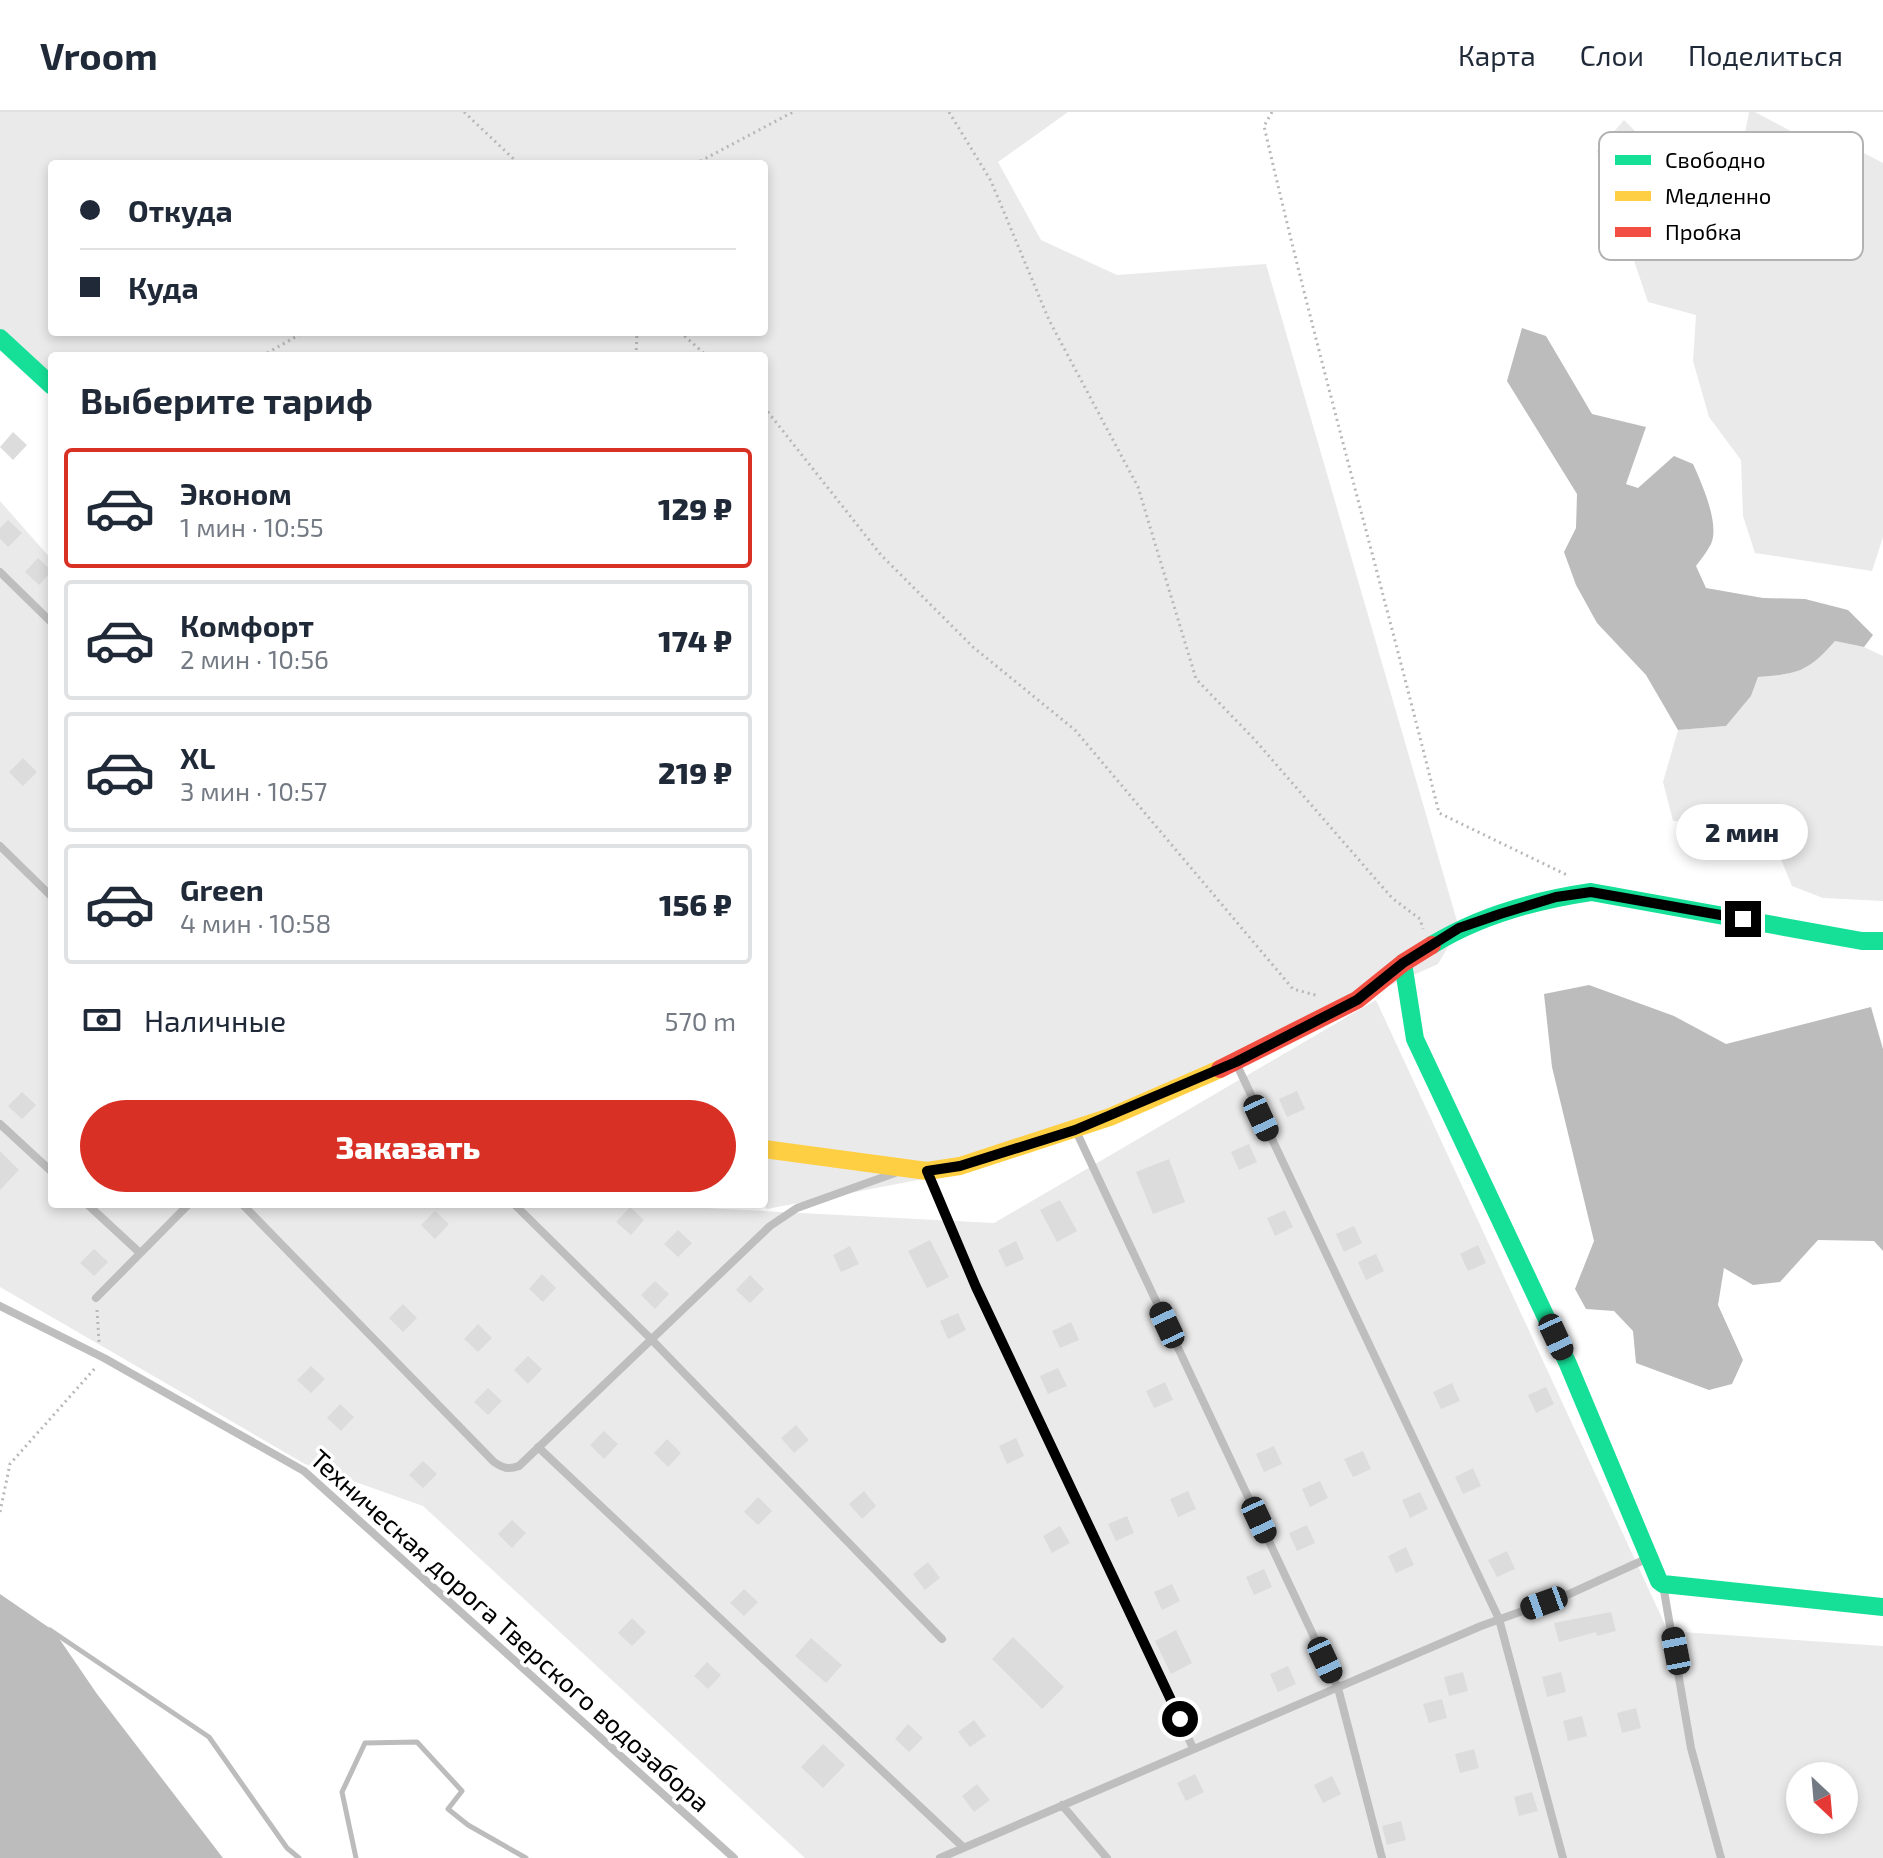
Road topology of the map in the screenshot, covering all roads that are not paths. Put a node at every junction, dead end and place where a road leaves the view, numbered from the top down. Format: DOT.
graph roads {
  1 [pos="0,338"];
  2 [pos="48,382"];
  3 [pos="0,572"];
  4 [pos="48,619"];
  5 [pos="0,846"];
  6 [pos="48,893"];
  7 [pos="1883,941"];
  8 [pos="1403,963"];
  9 [pos="1236,1062"];
  10 [pos="0,1124"];
  11 [pos="1075,1130"];
  12 [pos="768,1150"];
  13 [pos="48,1168"];
  14 [pos="908,1169"];
  15 [pos="927,1171"];
  16 [pos="91,1208"];
  17 [pos="185,1208"];
  18 [pos="246,1208"];
  19 [pos="518,1208"];
  20 [pos="140,1253"];
  21 [pos="96,1298"];
  22 [pos="0,1306"];
  23 [pos="651,1339"];
  24 [pos="538,1447"];
  25 [pos="1648,1558"];
  26 [pos="1663,1584"];
  27 [pos="1883,1607"];
  28 [pos="1499,1619"];
  29 [pos="942,1639"];
  30 [pos="1338,1688"];
  31 [pos="1193,1748"];
  32 [pos="1062,1805"];
  33 [pos="963,1847"];
  34 [pos="734,1858"];
  35 [pos="940,1858"];
  36 [pos="1107,1858"];
  37 [pos="1382,1858"];
  38 [pos="1563,1858"];
  39 [pos="1721,1858"];
  1 -- 2 [label="street"];
  3 -- 4 [label="lane"];
  5 -- 6 [label="lane"];
  7 -- 8 [label="street"];
  8 -- 9 [label="street"];
  8 -- 25 [label="street"];
  9 -- 11 [label="street"];
  9 -- 28 [label="lane"];
  10 -- 13 [label="lane"];
  11 -- 15 [label="street"];
  11 -- 30 [label="lane"];
  12 -- 14 [label="street"];
  14 -- 15 [label="street"];
  14 -- 23 [label="lane"];
  15 -- 31 [label="lane"];
  16 -- 20 [label="lane"];
  17 -- 20 [label="lane"];
  18 -- 24 [label="lane"];
  19 -- 23 [label="lane"];
  20 -- 21 [label="lane"];
  22 -- 34 [label="lane, Техническая дорога Тверского водозабора"];
  23 -- 24 [label="lane"];
  23 -- 29 [label="lane"];
  24 -- 33 [label="lane"];
  25 -- 26 [label="street"];
  25 -- 28 [label="lane"];
  26 -- 27 [label="street"];
  26 -- 39 [label="lane"];
  28 -- 30 [label="lane"];
  28 -- 38 [label="lane"];
  30 -- 31 [label="lane"];
  30 -- 37 [label="lane"];
  31 -- 32 [label="lane"];
  32 -- 33 [label="lane"];
  32 -- 36 [label="lane"];
  33 -- 35 [label="lane"];
}
